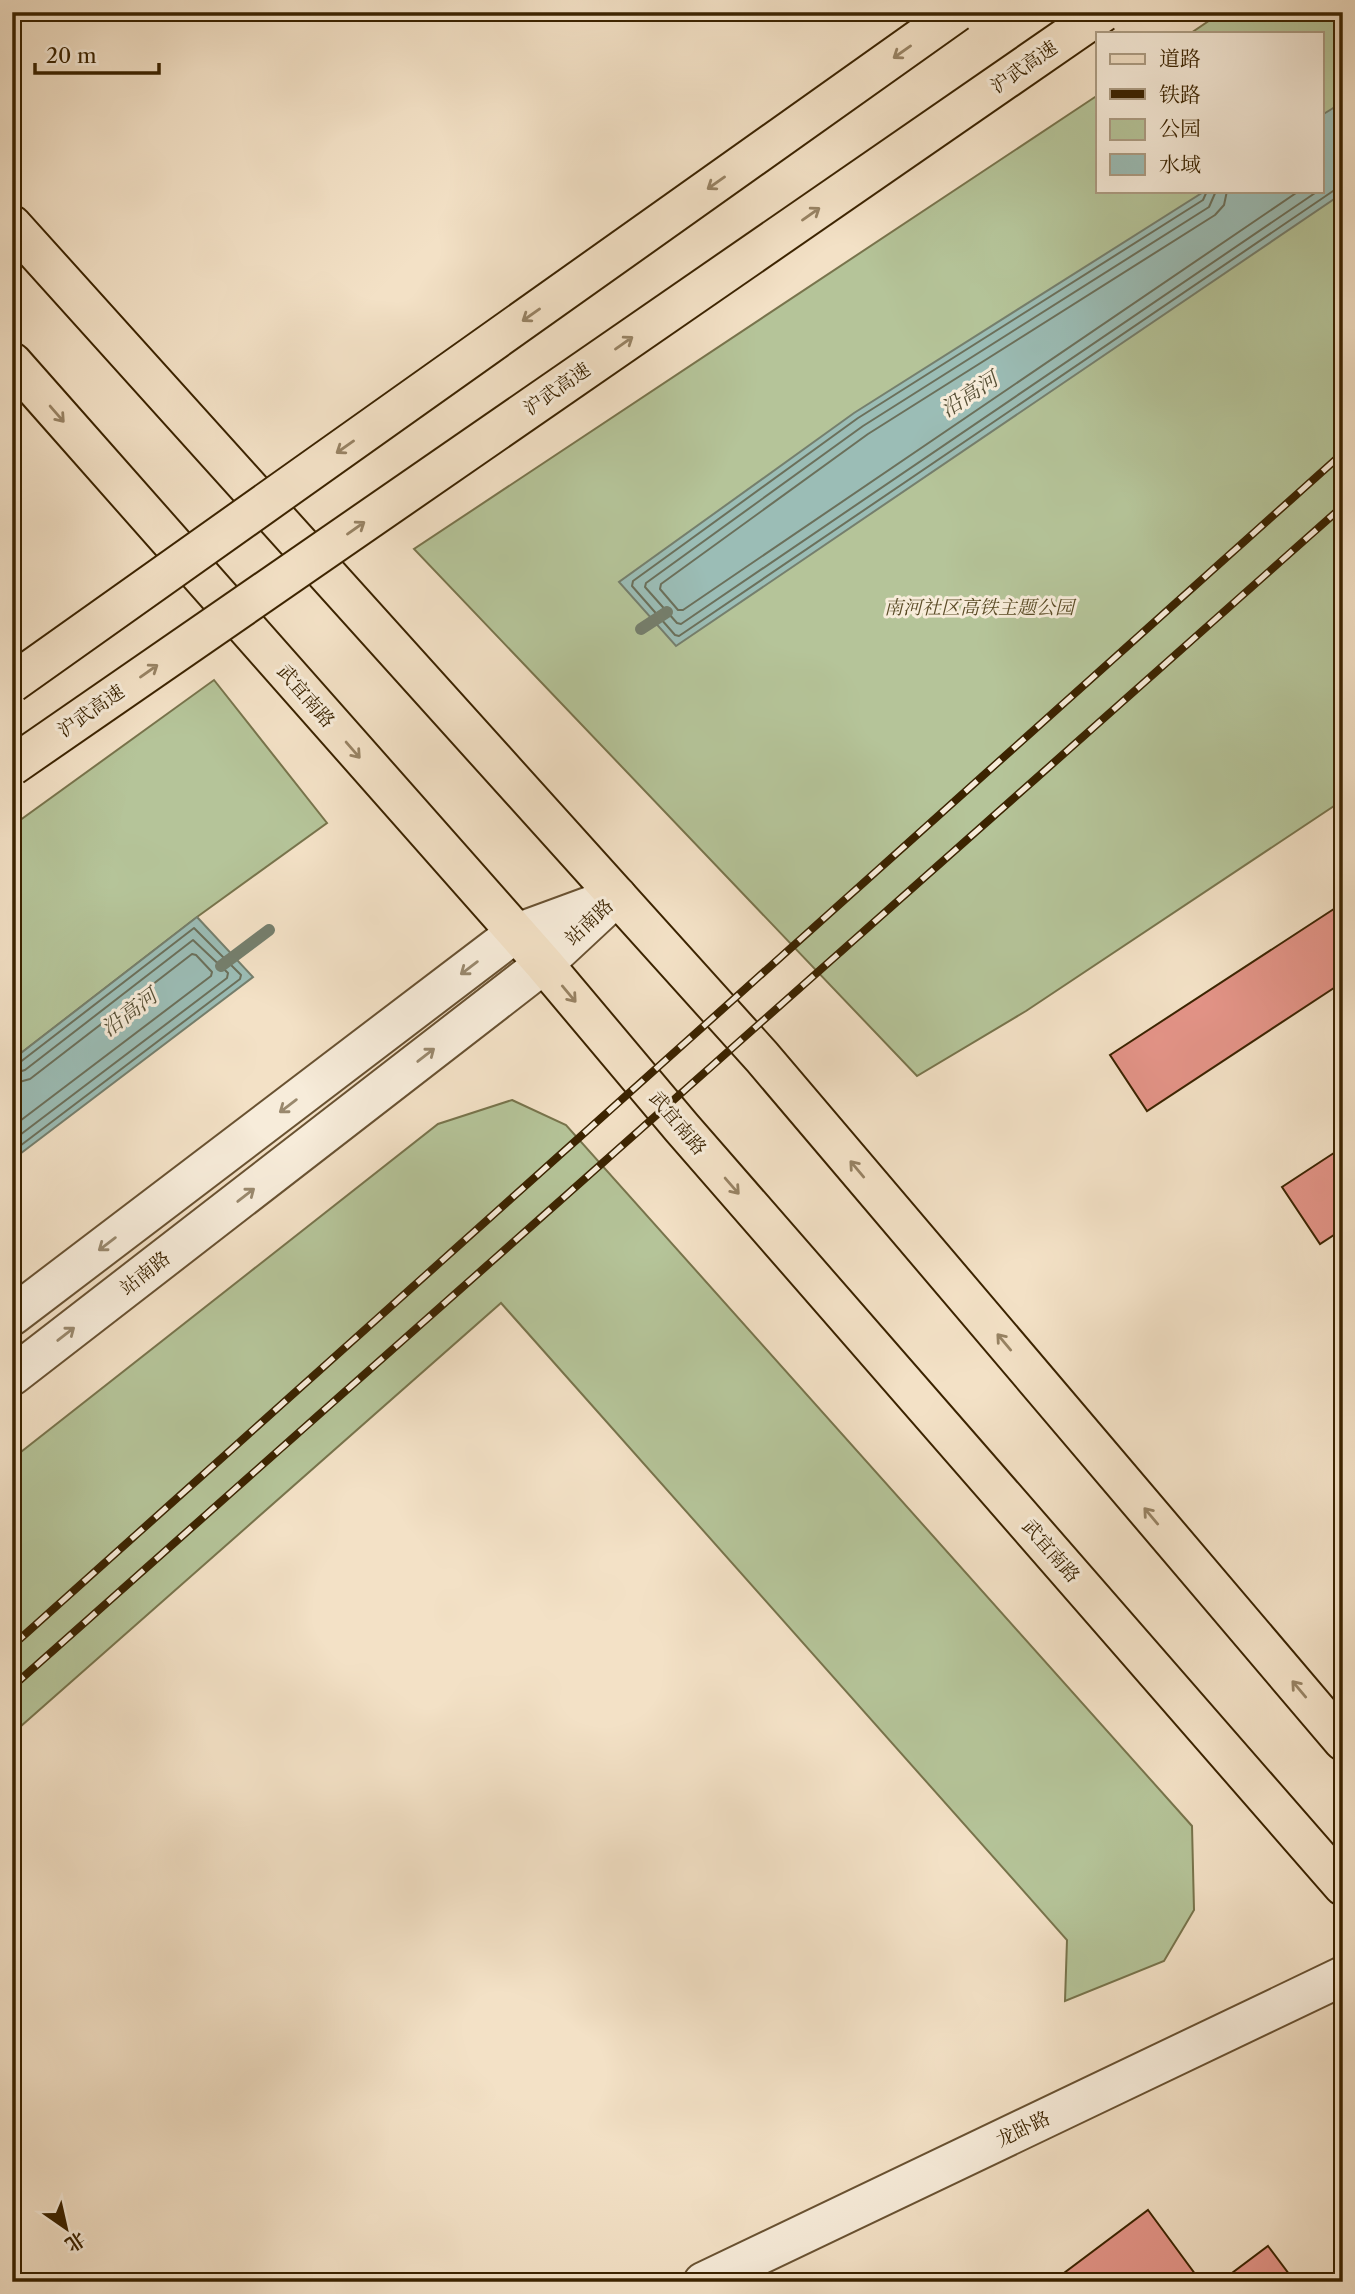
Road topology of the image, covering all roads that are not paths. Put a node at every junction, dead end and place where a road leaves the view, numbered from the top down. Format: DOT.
graph roads {
  1 [pos="957,12"];
  2 [pos="1102,12"];
  3 [pos="12,225"];
  4 [pos="12,362"];
  5 [pos="12,684"];
  6 [pos="12,766"];
  7 [pos="617,896"];
  8 [pos="514,934"];
  9 [pos="544,964"];
  10 [pos="12,1316"];
  11 [pos="12,1376"];
  12 [pos="1343,1741"];
  13 [pos="1343,1886"];
  14 [pos="1343,1976"];
  15 [pos="703,2282"];
  1 -- 5 [label="main road, one-way, bridge"];
  6 -- 2 [label="main road, 沪武高速, one-way, bridge"];
  3 -- 7 [label="main road"];
  4 -- 8 [label="main road, 武宜南路, one-way"];
  7 -- 8 [label="street, 站南路"];
  7 -- 9 [label="street, 站南路"];
  12 -- 7 [label="main road, one-way"];
  8 -- 9 [label="main road, 武宜南路"];
  8 -- 10 [label="street, 站南路, one-way"];
  11 -- 9 [label="street, 站南路, one-way"];
  9 -- 13 [label="main road, 武宜南路, one-way"];
  14 -- 15 [label="street, 龙卧路"];
}
